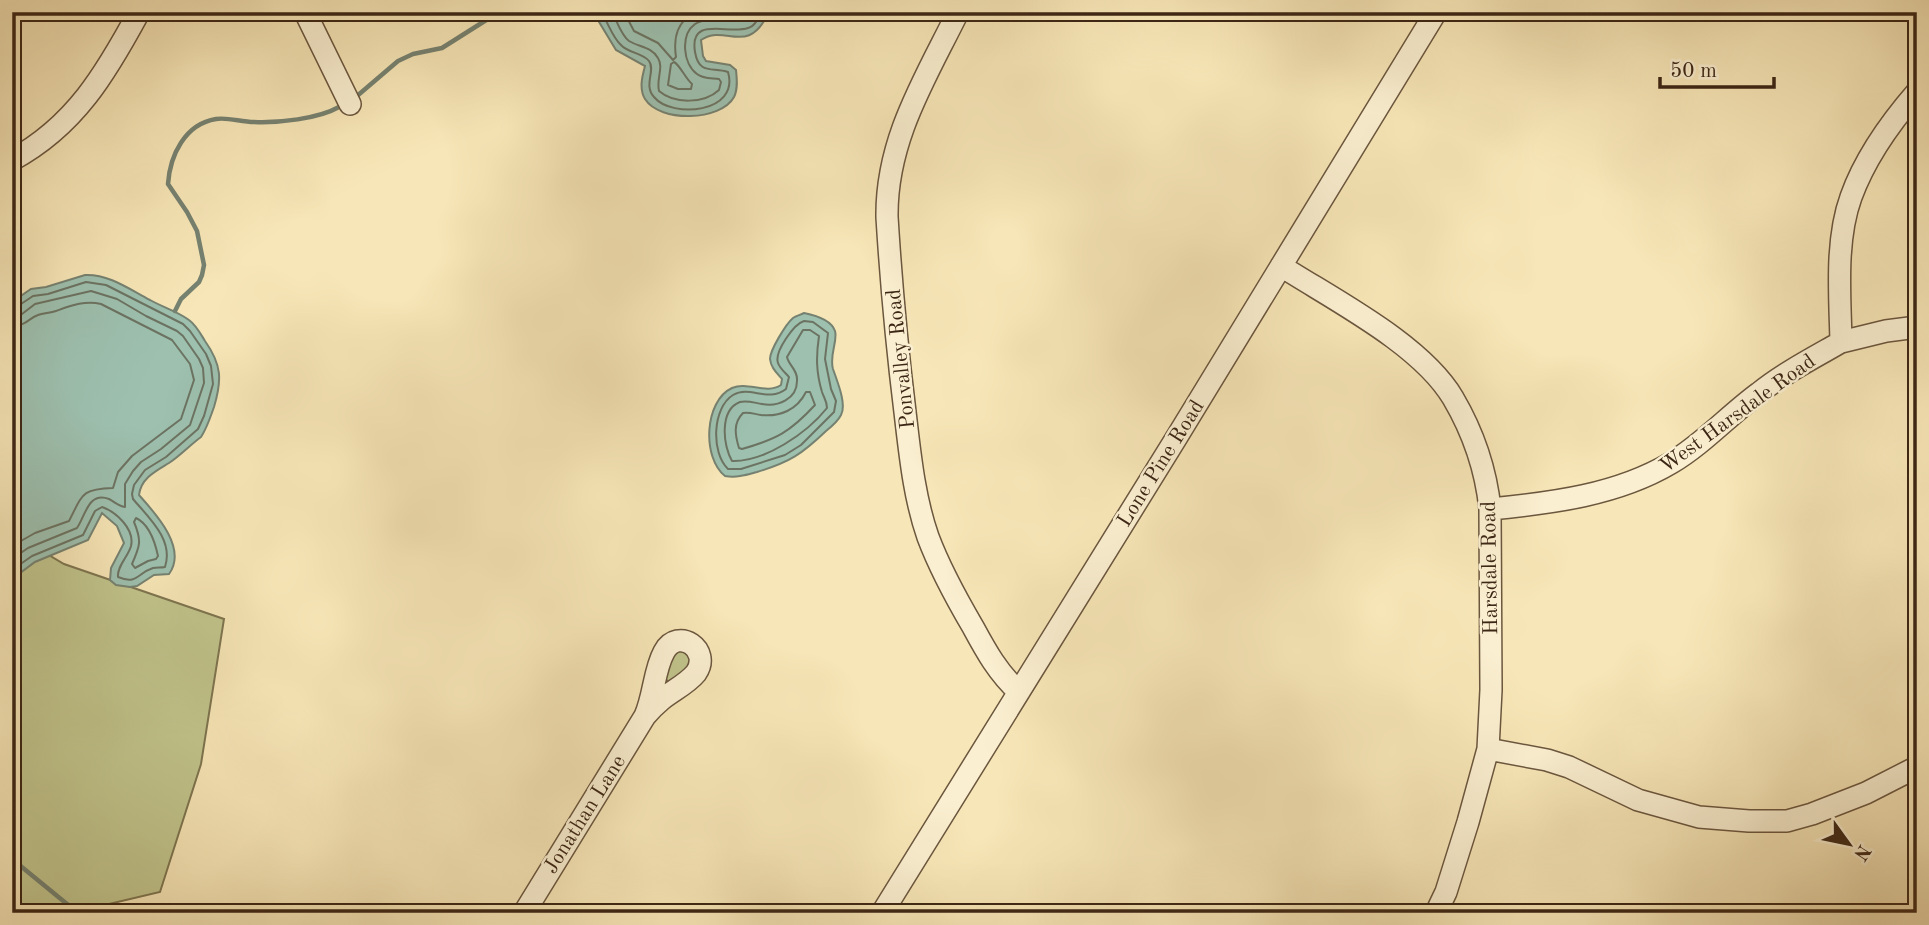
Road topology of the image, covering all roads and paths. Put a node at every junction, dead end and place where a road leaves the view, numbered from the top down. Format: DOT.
graph roads {
  1 [pos="139,12"];
  2 [pos="305,12"];
  3 [pos="958,12"];
  4 [pos="1436,12"];
  5 [pos="1917,92"];
  6 [pos="350,104"];
  7 [pos="12,160"];
  8 [pos="1281,266"];
  9 [pos="1917,327"];
  10 [pos="1841,342"];
  11 [pos="1490,509"];
  12 [pos="1019,692"];
  13 [pos="645,716"];
  14 [pos="1488,749"];
  15 [pos="1917,767"];
  16 [pos="524,913"];
  17 [pos="882,913"];
  18 [pos="1436,913"];
  1 -- 7 [label="street"];
  2 -- 6 [label="street"];
  3 -- 12 [label="street, Ponvalley Road"];
  4 -- 8 [label="street, Lone Pine Road"];
  5 -- 10 [label="street"];
  8 -- 11 [label="street, Harsdale Road"];
  8 -- 12 [label="street, Lone Pine Road"];
  9 -- 10 [label="street, West Harsdale Road"];
  10 -- 11 [label="street, West Harsdale Road"];
  11 -- 14 [label="street, Harsdale Road"];
  12 -- 17 [label="street, Lone Pine Road"];
  13 -- 16 [label="street, Jonathan Lane"];
  14 -- 15 [label="street"];
  14 -- 18 [label="street, Harsdale Road"];
}
